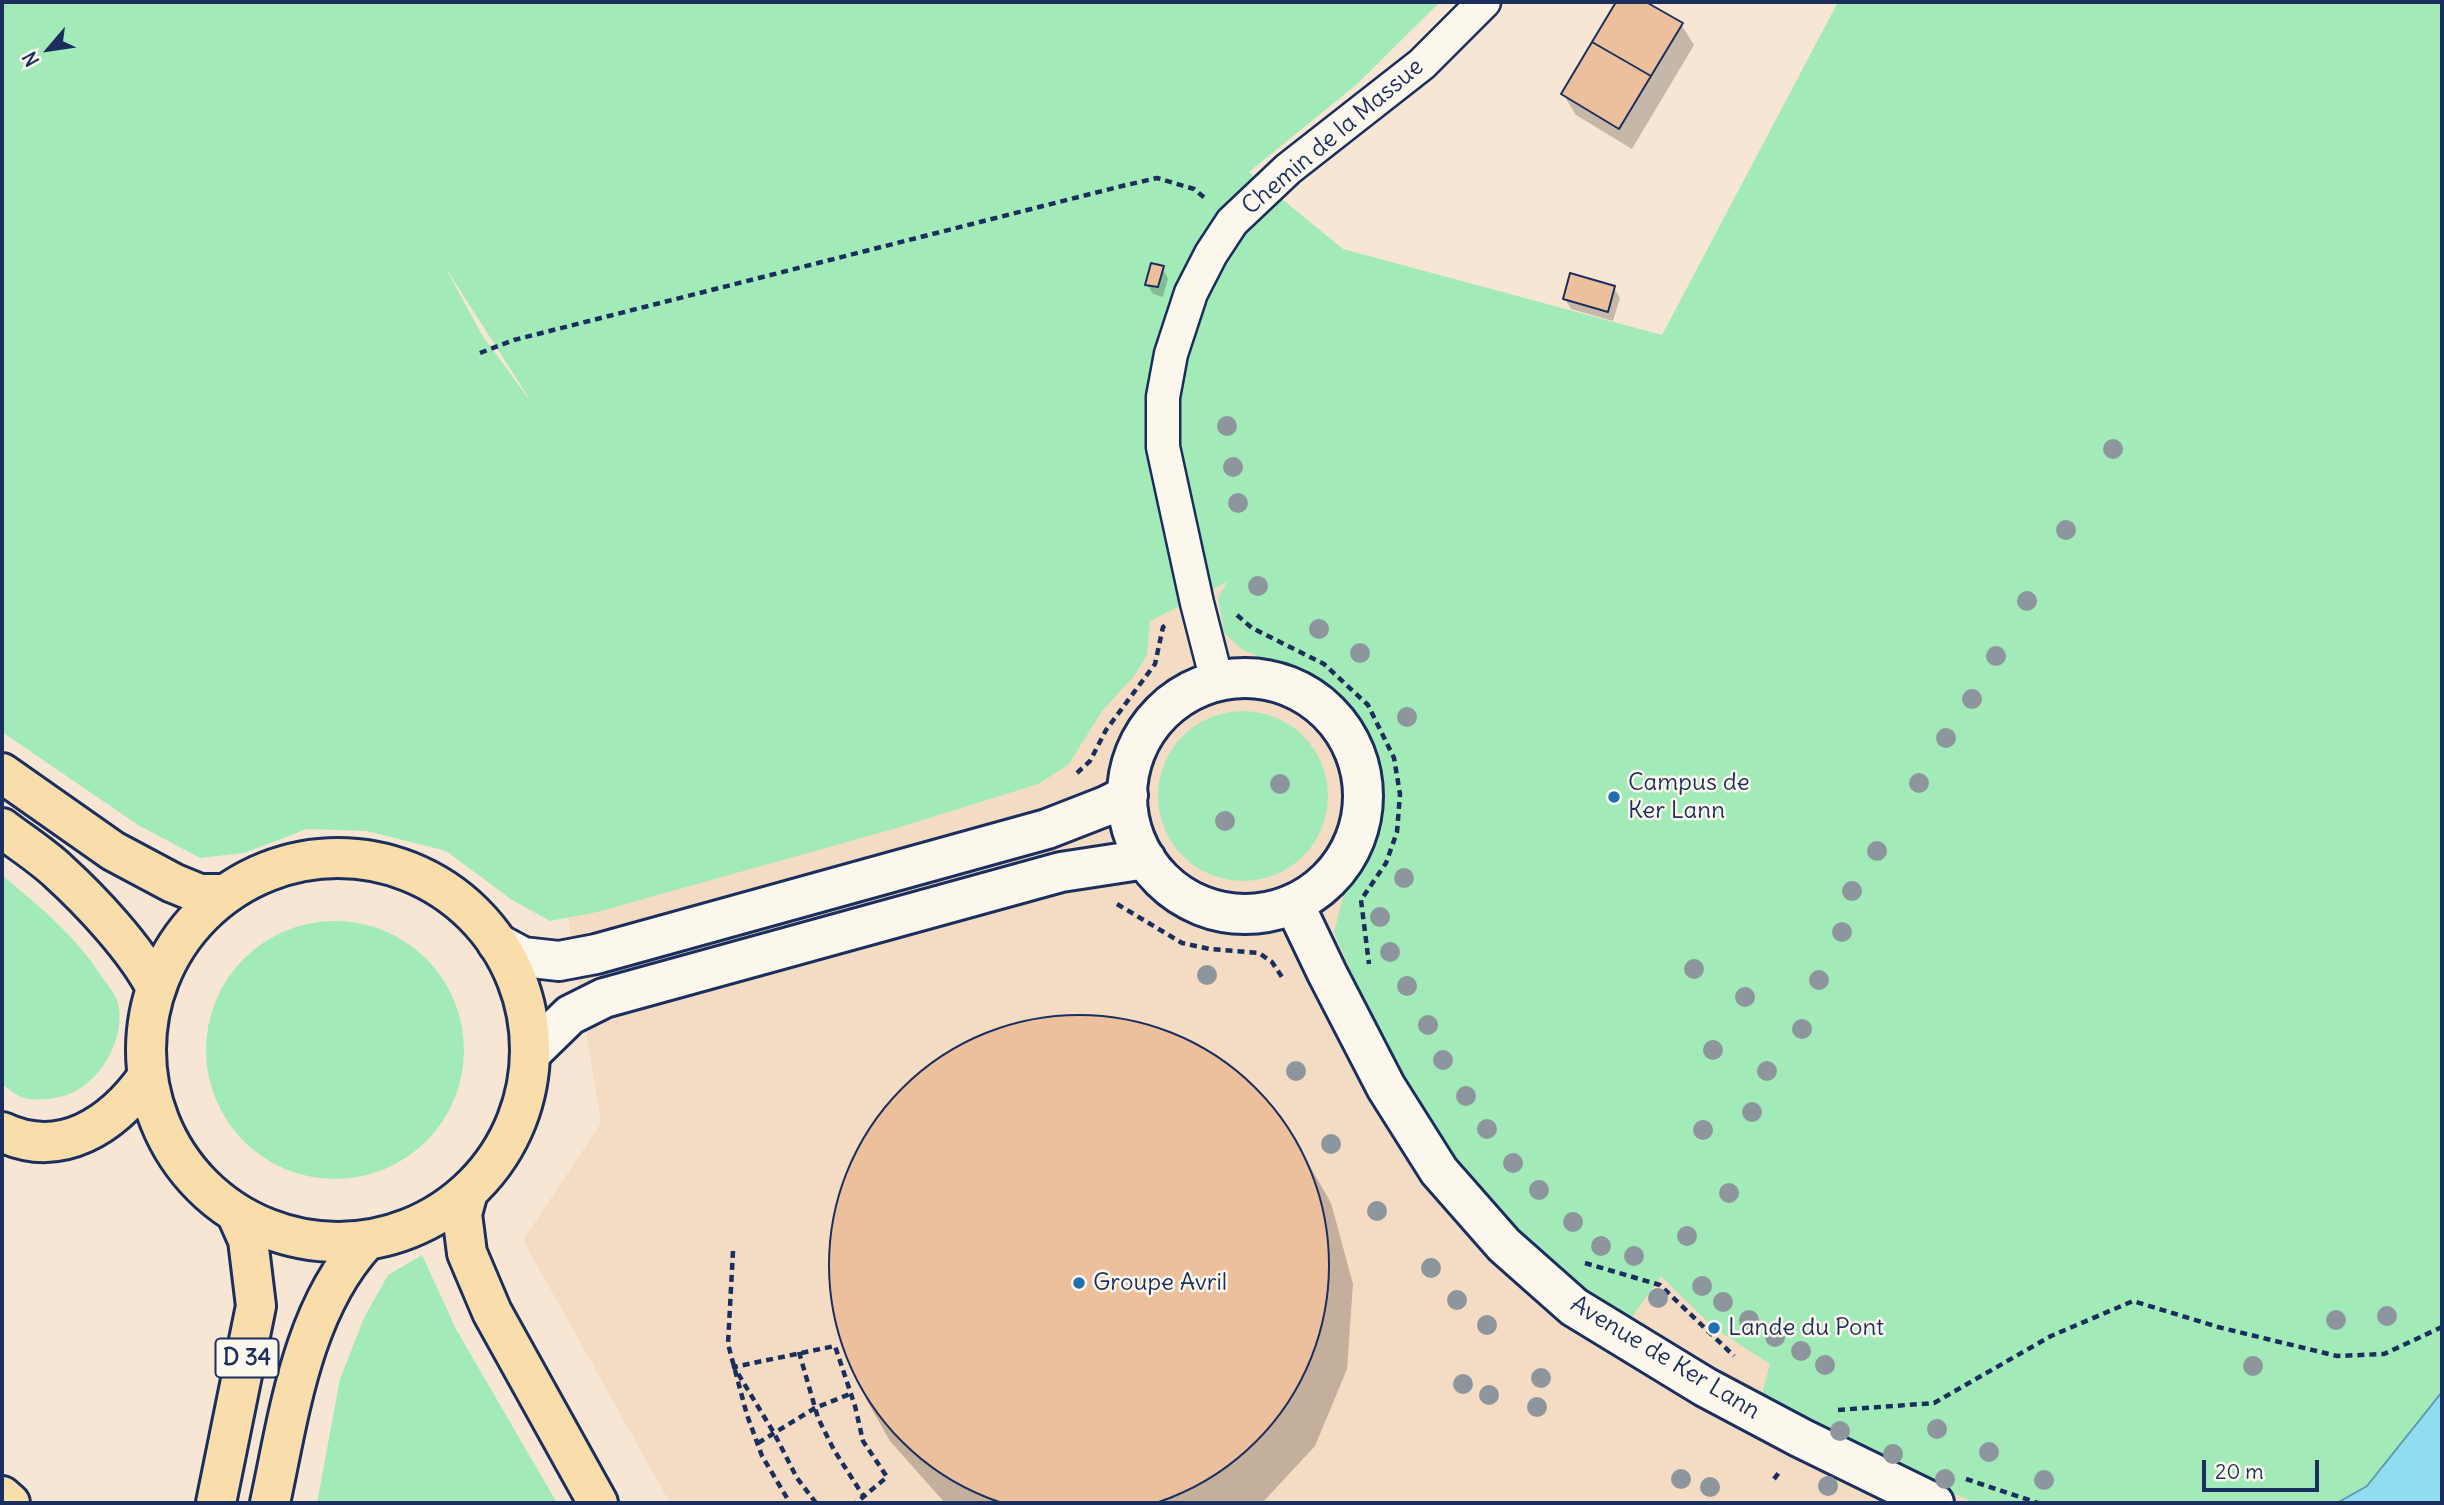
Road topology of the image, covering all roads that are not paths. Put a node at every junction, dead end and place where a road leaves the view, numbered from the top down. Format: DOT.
graph roads {
  1 [pos="1484,2"];
  2 [pos="1217,681"];
  3 [pos="2,773"];
  4 [pos="1128,795"];
  5 [pos="2,828"];
  6 [pos="1146,859"];
  7 [pos="225,894"];
  8 [pos="1294,904"];
  9 [pos="497,943"];
  10 [pos="156,988"];
  11 [pos="530,1054"];
  12 [pos="147,1077"];
  13 [pos="2,1132"];
  14 [pos="468,1192"];
  15 [pos="236,1213"];
  16 [pos="366,1241"];
  17 [pos="2,1496"];
  18 [pos="10,1503"];
  19 [pos="216,1503"];
  20 [pos="270,1503"];
  21 [pos="598,1503"];
  22 [pos="1934,1503"];
  1 -- 2 [label="street, Chemin de la Massue"];
  2 -- 4 [label="street"];
  2 -- 8 [label="street"];
  3 -- 7 [label="main road"];
  4 -- 6 [label="street"];
  4 -- 9 [label="street"];
  5 -- 10 [label="main road"];
  6 -- 8 [label="street"];
  6 -- 11 [label="street"];
  7 -- 9 [label="main road"];
  7 -- 10 [label="main road"];
  8 -- 22 [label="street, Avenue de Ker Lann"];
  9 -- 11 [label="main road"];
  10 -- 12 [label="main road"];
  11 -- 14 [label="main road"];
  12 -- 13 [label="main road"];
  12 -- 15 [label="main road"];
  14 -- 16 [label="main road"];
  14 -- 21 [label="main road"];
  15 -- 16 [label="main road"];
  15 -- 19 [label="main road, D 34"];
  16 -- 20 [label="main road, D 34"];
  17 -- 18 [label="main road"];
}
